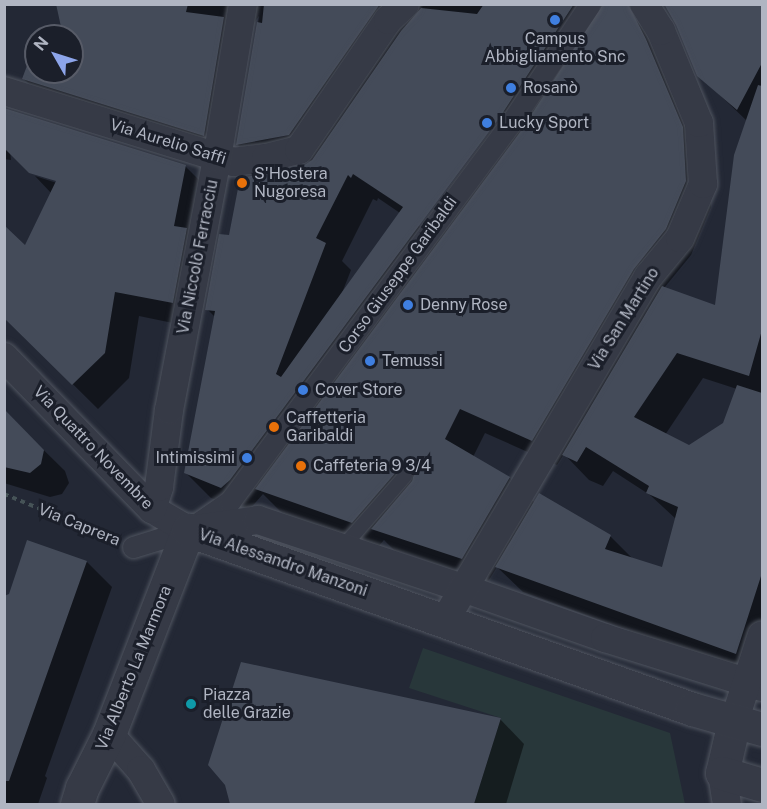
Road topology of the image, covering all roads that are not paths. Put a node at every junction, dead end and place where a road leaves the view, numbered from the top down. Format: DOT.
graph roads {
  1 [pos="243,4"];
  2 [pos="405,4"];
  3 [pos="590,4"];
  4 [pos="644,4"];
  5 [pos="4,91"];
  6 [pos="217,158"];
  7 [pos="4,357"];
  8 [pos="405,476"];
  9 [pos="152,509"];
  10 [pos="188,530"];
  11 [pos="133,547"];
  12 [pos="342,549"];
  13 [pos="463,588"];
  14 [pos="445,620"];
  15 [pos="762,635"];
  16 [pos="755,686"];
  17 [pos="748,726"];
  18 [pos="109,734"];
  19 [pos="722,773"];
  20 [pos="762,785"];
  21 [pos="77,804"];
  22 [pos="161,804"];
  23 [pos="727,804"];
  1 -- 6 [label="street, Via Niccolò Ferracciu"];
  2 -- 6 [label="street, Via Aurelio Saffi"];
  3 -- 10 [label="street, Corso Giuseppe Garibaldi"];
  4 -- 13 [label="street, Via San Martino"];
  5 -- 6 [label="street, Via Aurelio Saffi"];
  6 -- 9 [label="street, Via Niccolò Ferracciu"];
  7 -- 9 [label="street, Via Quattro Novembre"];
  8 -- 12 [label="lane"];
  9 -- 10 [label="street, Via Quattro Novembre"];
  10 -- 11 [label="street, Via Caprera"];
  10 -- 12 [label="street, Via Alessandro Manzoni"];
  10 -- 14 [label="street, Via Alessandro Manzoni"];
  10 -- 18 [label="street, Via Alberto La Marmora"];
  12 -- 13 [label="street, Via Alessandro Manzoni"];
  13 -- 14 [label="street"];
  13 -- 16 [label="street, Via Alessandro Manzoni"];
  14 -- 17 [label="street, Via Alessandro Manzoni"];
  15 -- 16 [label="street"];
  16 -- 17 [label="street"];
  17 -- 19 [label="street"];
  18 -- 21 [label="street, Via Alberto La Marmora"];
  18 -- 22 [label="street"];
  19 -- 20 [label="street"];
  19 -- 23 [label="street"];
}
